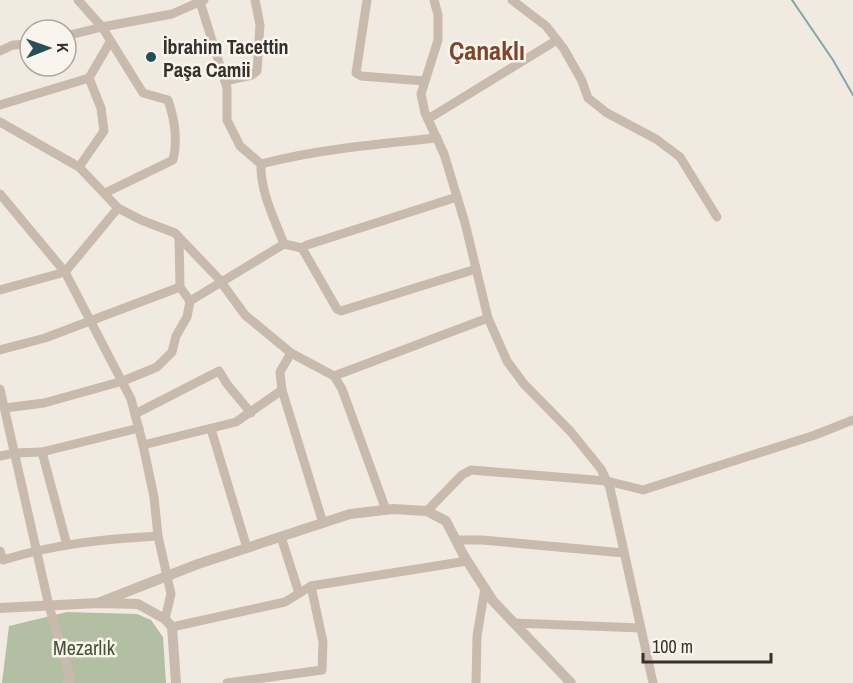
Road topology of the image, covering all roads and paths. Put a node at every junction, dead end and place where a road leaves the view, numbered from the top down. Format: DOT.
graph roads {
  1 [pos="78,0"];
  2 [pos="255,0"];
  3 [pos="367,0"];
  4 [pos="434,0"];
  5 [pos="512,0"];
  6 [pos="202,1"];
  7 [pos="102,27"];
  8 [pos="78,33"];
  9 [pos="557,40"];
  10 [pos="110,42"];
  11 [pos="18,45"];
  12 [pos="0,51"];
  13 [pos="89,78"];
  14 [pos="225,81"];
  15 [pos="424,81"];
  16 [pos="0,105"];
  17 [pos="428,118"];
  18 [pos="0,122"];
  19 [pos="437,138"];
  20 [pos="261,164"];
  21 [pos="78,167"];
  22 [pos="105,193"];
  23 [pos="0,194"];
  24 [pos="457,197"];
  25 [pos="118,208"];
  26 [pos="717,217"];
  27 [pos="179,238"];
  28 [pos="284,244"];
  29 [pos="302,248"];
  30 [pos="476,269"];
  31 [pos="65,272"];
  32 [pos="221,283"];
  33 [pos="180,287"];
  34 [pos="0,290"];
  35 [pos="190,301"];
  36 [pos="488,318"];
  37 [pos="90,321"];
  38 [pos="0,350"];
  39 [pos="291,353"];
  40 [pos="334,376"];
  41 [pos="123,381"];
  42 [pos="0,389"];
  43 [pos="282,390"];
  44 [pos="5,408"];
  45 [pos="251,413"];
  46 [pos="135,414"];
  47 [pos="853,420"];
  48 [pos="138,428"];
  49 [pos="211,429"];
  50 [pos="143,444"];
  51 [pos="42,452"];
  52 [pos="15,453"];
  53 [pos="0,456"];
  54 [pos="607,481"];
  55 [pos="386,510"];
  56 [pos="427,511"];
  57 [pos="323,523"];
  58 [pos="158,536"];
  59 [pos="281,537"];
  60 [pos="456,540"];
  61 [pos="67,545"];
  62 [pos="248,548"];
  63 [pos="37,550"];
  64 [pos="0,551"];
  65 [pos="624,553"];
  66 [pos="467,561"];
  67 [pos="166,577"];
  68 [pos="311,586"];
  69 [pos="484,588"];
  70 [pos="299,593"];
  71 [pos="98,603"];
  72 [pos="49,606"];
  73 [pos="0,608"];
  74 [pos="169,623"];
  75 [pos="514,623"];
  76 [pos="640,628"];
  77 [pos="67,683"];
  78 [pos="176,683"];
  79 [pos="227,683"];
  80 [pos="476,683"];
  81 [pos="571,683"];
  82 [pos="653,683"];
  1 -- 7 [label="street"];
  2 -- 14 [label="street"];
  3 -- 15 [label="street"];
  4 -- 15 [label="street"];
  5 -- 9 [label="street"];
  6 -- 7 [label="street"];
  6 -- 14 [label="street"];
  7 -- 8 [label="street"];
  7 -- 10 [label="street"];
  9 -- 17 [label="street"];
  9 -- 26 [label="street"];
  10 -- 13 [label="street"];
  10 -- 22 [label="street"];
  11 -- 12 [label="street"];
  13 -- 16 [label="street"];
  13 -- 21 [label="street"];
  14 -- 20 [label="street"];
  15 -- 17 [label="street"];
  17 -- 19 [label="street"];
  18 -- 21 [label="street"];
  19 -- 20 [label="street"];
  19 -- 24 [label="street"];
  20 -- 28 [label="street"];
  21 -- 22 [label="street"];
  22 -- 25 [label="street"];
  23 -- 31 [label="street"];
  24 -- 29 [label="street"];
  24 -- 30 [label="street"];
  25 -- 27 [label="street"];
  25 -- 31 [label="street"];
  27 -- 32 [label="street"];
  27 -- 33 [label="street"];
  28 -- 29 [label="street"];
  28 -- 32 [label="street"];
  29 -- 30 [label="street"];
  30 -- 36 [label="street"];
  31 -- 34 [label="street"];
  31 -- 37 [label="street"];
  32 -- 35 [label="street"];
  32 -- 39 [label="street"];
  33 -- 35 [label="street"];
  33 -- 37 [label="street"];
  35 -- 41 [label="street"];
  36 -- 40 [label="street"];
  36 -- 54 [label="street"];
  37 -- 38 [label="street"];
  37 -- 41 [label="street"];
  39 -- 40 [label="street"];
  39 -- 43 [label="street"];
  40 -- 55 [label="street"];
  41 -- 44 [label="street"];
  41 -- 46 [label="street"];
  42 -- 44 [label="street"];
  43 -- 45 [label="street"];
  43 -- 57 [label="street"];
  44 -- 52 [label="street"];
  45 -- 46 [label="street"];
  45 -- 49 [label="street"];
  46 -- 48 [label="street"];
  47 -- 54 [label="street"];
  48 -- 50 [label="street"];
  48 -- 51 [label="street"];
  49 -- 50 [label="street"];
  49 -- 62 [label="street"];
  50 -- 58 [label="street"];
  51 -- 52 [label="street"];
  51 -- 61 [label="street"];
  52 -- 53 [label="street"];
  52 -- 63 [label="street"];
  54 -- 56 [label="street"];
  54 -- 65 [label="street"];
  55 -- 56 [label="street"];
  55 -- 57 [label="street"];
  56 -- 60 [label="street"];
  57 -- 59 [label="street"];
  58 -- 61 [label="street"];
  58 -- 67 [label="street"];
  59 -- 62 [label="street"];
  59 -- 70 [label="street"];
  60 -- 65 [label="street"];
  60 -- 66 [label="street"];
  61 -- 63 [label="street"];
  62 -- 67 [label="street"];
  63 -- 64 [label="street"];
  63 -- 72 [label="street"];
  65 -- 76 [label="street"];
  66 -- 68 [label="street"];
  66 -- 69 [label="street"];
  67 -- 71 [label="street"];
  67 -- 74 [label="street"];
  68 -- 70 [label="street"];
  68 -- 79 [label="street"];
  69 -- 75 [label="street"];
  69 -- 80 [label="street"];
  70 -- 74 [label="street"];
  71 -- 72 [label="street"];
  71 -- 74 [label="street"];
  72 -- 73 [label="street"];
  72 -- 77 [label="street"];
  74 -- 78 [label="street"];
  75 -- 76 [label="street"];
  75 -- 81 [label="street"];
  76 -- 82 [label="street"];
}
